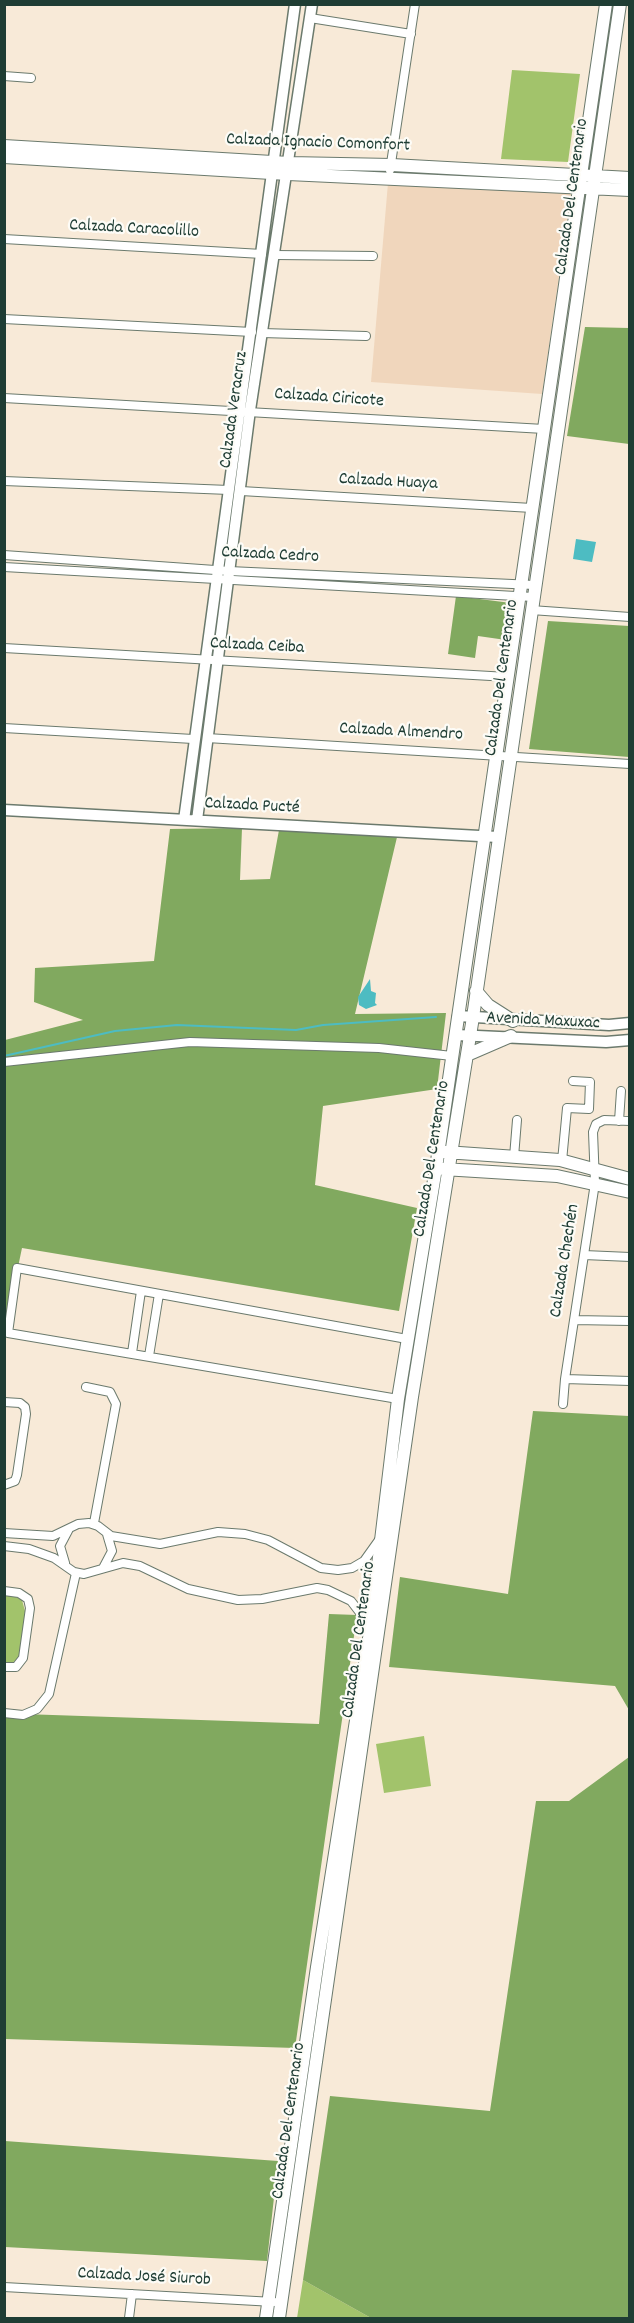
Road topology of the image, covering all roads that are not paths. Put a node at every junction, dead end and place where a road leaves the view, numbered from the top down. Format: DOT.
graph roads {
  1 [pos="295,4"];
  2 [pos="312,4"];
  3 [pos="415,4"];
  4 [pos="606,4"];
  5 [pos="620,4"];
  6 [pos="310,18"];
  7 [pos="411,34"];
  8 [pos="4,76"];
  9 [pos="31,78"];
  10 [pos="4,146"];
  11 [pos="4,157"];
  12 [pos="392,165"];
  13 [pos="274,168"];
  14 [pos="288,169"];
  15 [pos="581,173"];
  16 [pos="388,178"];
  17 [pos="630,178"];
  18 [pos="594,181"];
  19 [pos="579,187"];
  20 [pos="630,190"];
  21 [pos="4,239"];
  22 [pos="262,254"];
  23 [pos="275,255"];
  24 [pos="372,256"];
  25 [pos="4,319"];
  26 [pos="257,333"];
  27 [pos="366,336"];
  28 [pos="4,398"];
  29 [pos="246,410"];
  30 [pos="544,429"];
  31 [pos="4,481"];
  32 [pos="229,490"];
  33 [pos="241,491"];
  34 [pos="532,508"];
  35 [pos="4,555"];
  36 [pos="4,567"];
  37 [pos="223,576"];
  38 [pos="520,590"];
  39 [pos="534,591"];
  40 [pos="531,610"];
  41 [pos="630,616"];
  42 [pos="4,648"];
  43 [pos="211,662"];
  44 [pos="508,677"];
  45 [pos="4,728"];
  46 [pos="207,738"];
  47 [pos="193,739"];
  48 [pos="510,755"];
  49 [pos="496,756"];
  50 [pos="630,764"];
  51 [pos="4,810"];
  52 [pos="184,820"];
  53 [pos="197,820"];
  54 [pos="484,836"];
  55 [pos="498,837"];
  56 [pos="476,991"];
  57 [pos="458,1016"];
  58 [pos="473,1017"];
  59 [pos="513,1021"];
  60 [pos="579,1023"];
  61 [pos="630,1023"];
  62 [pos="456,1035"];
  63 [pos="470,1035"];
  64 [pos="511,1036"];
  65 [pos="578,1040"];
  66 [pos="630,1040"];
  67 [pos="467,1055"];
  68 [pos="452,1056"];
  69 [pos="4,1062"];
  70 [pos="573,1081"];
  71 [pos="621,1091"];
  72 [pos="517,1119"];
  73 [pos="619,1121"];
  74 [pos="630,1121"];
  75 [pos="445,1152"];
  76 [pos="514,1157"];
  77 [pos="562,1161"];
  78 [pos="593,1167"];
  79 [pos="442,1169"];
  80 [pos="630,1179"];
  81 [pos="595,1183"];
  82 [pos="630,1192"];
  83 [pos="585,1255"];
  84 [pos="630,1257"];
  85 [pos="141,1291"];
  86 [pos="159,1294"];
  87 [pos="574,1320"];
  88 [pos="630,1321"];
  89 [pos="407,1339"];
  90 [pos="132,1353"];
  91 [pos="149,1356"];
  92 [pos="565,1378"];
  93 [pos="630,1381"];
  94 [pos="86,1387"];
  95 [pos="398,1399"];
  96 [pos="4,1402"];
  97 [pos="563,1404"];
  98 [pos="4,1485"];
  99 [pos="94,1523"];
  100 [pos="69,1528"];
  101 [pos="106,1532"];
  102 [pos="4,1533"];
  103 [pos="381,1537"];
  104 [pos="4,1546"];
  105 [pos="66,1565"];
  106 [pos="103,1569"];
  107 [pos="76,1573"];
  108 [pos="4,1591"];
  109 [pos="370,1632"];
  110 [pos="370,1659"];
  111 [pos="4,1667"];
  112 [pos="4,1713"];
  113 [pos="4,2287"];
  114 [pos="132,2294"];
  115 [pos="275,2302"];
  116 [pos="129,2319"];
  117 [pos="266,2319"];
  118 [pos="279,2319"];
  1 -- 13 [label="street, Calzada Veracruz"];
  2 -- 6 [label="street, Calzada Veracruz"];
  3 -- 7 [label="street"];
  4 -- 15 [label="main road, Calzada Del Centenario"];
  5 -- 18 [label="main road, Calzada Del Centenario"];
  6 -- 7 [label="street"];
  6 -- 14 [label="street, Calzada Veracruz"];
  7 -- 12 [label="street"];
  8 -- 9 [label="street"];
  10 -- 13 [label="main road, Calzada Ignacio Comonfort"];
  11 -- 13 [label="main road, Calzada Ignacio Comonfort"];
  12 -- 14 [label="main road, Calzada Ignacio Comonfort"];
  12 -- 15 [label="main road, Calzada Ignacio Comonfort"];
  12 -- 16 [label="street"];
  13 -- 14 [label="main road, Calzada Ignacio Comonfort"];
  13 -- 22 [label="street, Calzada Veracruz"];
  14 -- 16 [label="main road, Calzada Ignacio Comonfort"];
  14 -- 23 [label="street, Calzada Veracruz"];
  15 -- 18 [label="main road, Calzada Ignacio Comonfort"];
  15 -- 19 [label="main road, Calzada Del Centenario"];
  16 -- 19 [label="main road, Calzada Ignacio Comonfort"];
  17 -- 18 [label="main road, Calzada Ignacio Comonfort"];
  18 -- 19 [label="main road, Calzada Ignacio Comonfort"];
  18 -- 20 [label="main road, Calzada Ignacio Comonfort"];
  18 -- 39 [label="main road, Calzada Del Centenario"];
  19 -- 30 [label="main road, Calzada Del Centenario"];
  21 -- 22 [label="street, Calzada Caracolillo"];
  22 -- 26 [label="street, Calzada Veracruz"];
  23 -- 24 [label="street"];
  23 -- 26 [label="street, Calzada Veracruz"];
  25 -- 26 [label="street"];
  26 -- 27 [label="street"];
  26 -- 29 [label="street, Calzada Veracruz"];
  28 -- 29 [label="street, Calzada Ciricote"];
  29 -- 30 [label="street, Calzada Ciricote"];
  29 -- 32 [label="street, Calzada Veracruz"];
  29 -- 33 [label="street, Calzada Veracruz"];
  30 -- 34 [label="main road, Calzada Del Centenario"];
  31 -- 32 [label="street"];
  32 -- 37 [label="street, Calzada Veracruz"];
  33 -- 34 [label="street, Calzada Huaya"];
  33 -- 37 [label="street, Calzada Veracruz"];
  34 -- 38 [label="main road, Calzada Del Centenario"];
  35 -- 37 [label="street, Calzada Cedro"];
  36 -- 37 [label="street, Calzada Cedro"];
  37 -- 38 [label="street, Calzada Cedro"];
  37 -- 43 [label="street, Calzada Veracruz"];
  38 -- 39 [label="street, Calzada Cedro"];
  38 -- 44 [label="main road, Calzada Del Centenario"];
  39 -- 40 [label="main road, Calzada Del Centenario"];
  40 -- 41 [label="street"];
  40 -- 48 [label="main road, Calzada Del Centenario"];
  42 -- 43 [label="street, Calzada Ceiba"];
  43 -- 44 [label="street, Calzada Ceiba"];
  43 -- 46 [label="street, Calzada Veracruz"];
  43 -- 47 [label="street, Calzada Veracruz"];
  44 -- 49 [label="main road, Calzada Del Centenario"];
  45 -- 47 [label="street"];
  46 -- 49 [label="street, Calzada Almendro"];
  46 -- 53 [label="street, Calzada Veracruz"];
  47 -- 52 [label="street, Calzada Veracruz"];
  48 -- 49 [label="street, Calzada Almendro"];
  48 -- 50 [label="street, Calzada Almendro"];
  48 -- 55 [label="main road, Calzada Del Centenario"];
  49 -- 54 [label="main road, Calzada Del Centenario"];
  51 -- 52 [label="street, Calzada Pucté"];
  52 -- 53 [label="street, Calzada Pucté"];
  53 -- 54 [label="street, Calzada Pucté"];
  54 -- 55 [label="street, Calzada Pucté"];
  54 -- 57 [label="main road, Calzada Del Centenario"];
  55 -- 56 [label="main road, Calzada Del Centenario"];
  56 -- 58 [label="main road, Calzada Del Centenario"];
  56 -- 59 [label="main road"];
  57 -- 58 [label="street, Avenida Maxuxac"];
  57 -- 62 [label="main road, Calzada Del Centenario"];
  58 -- 59 [label="street, Avenida Maxuxac"];
  58 -- 63 [label="main road, Calzada Del Centenario"];
  59 -- 60 [label="street, Avenida Maxuxac"];
  60 -- 61 [label="street, Avenida Maxuxac"];
  60 -- 65 [label="street"];
  62 -- 63 [label="street, Avenida Maxuxac"];
  62 -- 68 [label="main road, Calzada Del Centenario"];
  63 -- 64 [label="street, Avenida Maxuxac"];
  63 -- 67 [label="main road, Calzada Del Centenario"];
  64 -- 65 [label="street, Avenida Maxuxac"];
  64 -- 67 [label="main road"];
  65 -- 66 [label="street, Avenida Maxuxac"];
  67 -- 75 [label="main road, Calzada Del Centenario"];
  68 -- 69 [label="street"];
  68 -- 75 [label="main road, Calzada Del Centenario"];
  70 -- 77 [label="street"];
  71 -- 73 [label="street"];
  72 -- 76 [label="street"];
  73 -- 74 [label="street"];
  73 -- 78 [label="street, Calzada Chechén"];
  75 -- 76 [label="main road"];
  75 -- 79 [label="main road, Calzada Del Centenario"];
  76 -- 77 [label="main road"];
  77 -- 78 [label="main road"];
  78 -- 80 [label="main road"];
  78 -- 81 [label="street, Calzada Chechén"];
  79 -- 81 [label="main road"];
  79 -- 89 [label="main road, Calzada Del Centenario"];
  79 -- 110 [label="main road, Calzada Del Centenario"];
  81 -- 82 [label="main road"];
  81 -- 83 [label="street, Calzada Chechén"];
  83 -- 84 [label="street"];
  83 -- 87 [label="street, Calzada Chechén"];
  85 -- 86 [label="street"];
  85 -- 90 [label="street"];
  85 -- 90 [label="street"];
  86 -- 89 [label="street"];
  86 -- 91 [label="street"];
  87 -- 88 [label="street"];
  87 -- 92 [label="street, Calzada Chechén"];
  89 -- 95 [label="main road, Calzada Del Centenario"];
  90 -- 91 [label="street"];
  91 -- 95 [label="street"];
  92 -- 93 [label="street"];
  92 -- 97 [label="street, Calzada Chechén"];
  94 -- 99 [label="street"];
  95 -- 103 [label="main road, Calzada Del Centenario"];
  96 -- 98 [label="street"];
  99 -- 100 [label="street"];
  99 -- 101 [label="street"];
  100 -- 102 [label="street"];
  100 -- 105 [label="street"];
  101 -- 103 [label="street"];
  101 -- 106 [label="street"];
  103 -- 109 [label="main road, Calzada Del Centenario"];
  104 -- 105 [label="street"];
  105 -- 107 [label="street"];
  106 -- 107 [label="street"];
  106 -- 109 [label="street"];
  107 -- 112 [label="street"];
  108 -- 111 [label="street"];
  109 -- 110 [label="main road, Calzada Del Centenario"];
  110 -- 115 [label="main road, Calzada Del Centenario"];
  113 -- 114 [label="street, Calzada José Siurob"];
  114 -- 115 [label="street, Calzada José Siurob"];
  114 -- 116 [label="street"];
  115 -- 117 [label="main road, Calzada Del Centenario"];
  115 -- 118 [label="main road, Calzada Del Centenario"];
}
